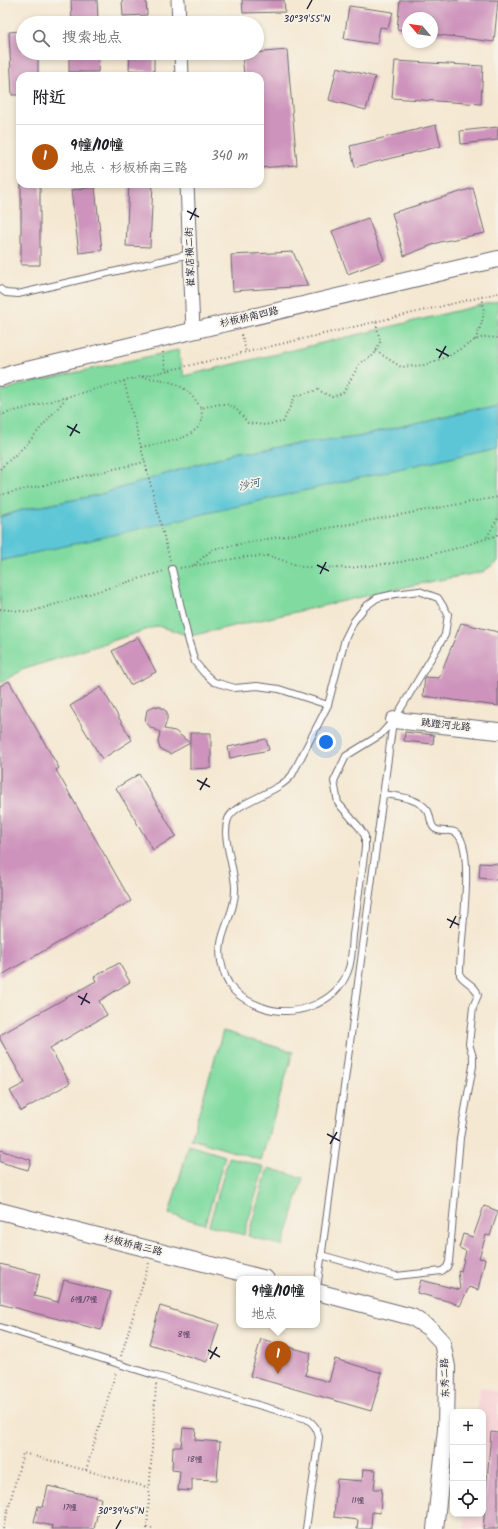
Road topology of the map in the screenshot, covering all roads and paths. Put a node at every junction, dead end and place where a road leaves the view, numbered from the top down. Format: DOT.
graph roads {
  1 [pos="178,0"];
  2 [pos="179,16"];
  3 [pos="181,60"];
  4 [pos="182,72"];
  5 [pos="187,188"];
  6 [pos="190,254"];
  7 [pos="498,259"];
  8 [pos="0,289"];
  9 [pos="498,293"];
  10 [pos="482,297"];
  11 [pos="376,322"];
  12 [pos="193,330"];
  13 [pos="242,335"];
  14 [pos="498,338"];
  15 [pos="475,340"];
  16 [pos="162,351"];
  17 [pos="376,351"];
  18 [pos="246,352"];
  19 [pos="166,371"];
  20 [pos="141,377"];
  21 [pos="0,378"];
  22 [pos="124,381"];
  23 [pos="67,397"];
  24 [pos="201,408"];
  25 [pos="0,415"];
  26 [pos="141,447"];
  27 [pos="145,462"];
  28 [pos="0,469"];
  29 [pos="0,495"];
  30 [pos="498,497"];
  31 [pos="498,518"];
  32 [pos="498,535"];
  33 [pos="487,538"];
  34 [pos="193,566"];
  35 [pos="172,569"];
  36 [pos="0,608"];
  37 [pos="328,705"];
  38 [pos="394,720"];
  39 [pos="498,731"];
  40 [pos="383,794"];
  41 [pos="0,1211"];
  42 [pos="153,1250"];
  43 [pos="321,1255"];
  44 [pos="254,1276"];
  45 [pos="319,1276"];
  46 [pos="320,1293"];
  47 [pos="0,1327"];
  48 [pos="119,1364"];
  49 [pos="157,1376"];
  50 [pos="86,1470"];
  51 [pos="150,1488"];
  52 [pos="147,1528"];
  53 [pos="3,1529"];
  54 [pos="154,1529"];
  55 [pos="306,1529"];
  56 [pos="435,1529"];
  1 -- 2 [label="street"];
  3 -- 4 [label="street"];
  5 -- 6 [label="street, 崔家店横二街"];
  6 -- 8 [label="lane"];
  6 -- 12 [label="street, 崔家店横二街"];
  7 -- 12 [label="street, 杉板桥南四路"];
  9 -- 10 [label="path"];
  10 -- 11 [label="path"];
  10 -- 15 [label="path"];
  11 -- 17 [label="path"];
  11 -- 18 [label="path"];
  12 -- 21 [label="street, 杉板桥南四路"];
  13 -- 18 [label="path"];
  14 -- 15 [label="path"];
  15 -- 17 [label="path"];
  16 -- 19 [label="path"];
  17 -- 24 [label="path"];
  18 -- 19 [label="path"];
  19 -- 20 [label="path"];
  20 -- 22 [label="path"];
  20 -- 24 [label="path"];
  22 -- 23 [label="path"];
  22 -- 26 [label="path"];
  23 -- 25 [label="path"];
  23 -- 28 [label="path"];
  24 -- 26 [label="path"];
  26 -- 27 [label="path"];
  27 -- 29 [label="path"];
  27 -- 35 [label="path"];
  30 -- 34 [label="path"];
  31 -- 33 [label="path"];
  32 -- 33 [label="path"];
  33 -- 34 [label="path"];
  34 -- 35 [label="path"];
  35 -- 36 [label="path"];
  35 -- 37 [label="lane"];
  37 -- 38 [label="lane"];
  37 -- 38 [label="lane"];
  38 -- 39 [label="street, 跳蹬河北路"];
  38 -- 40 [label="lane"];
  40 -- 43 [label="lane"];
  40 -- 43 [label="lane"];
  41 -- 42 [label="street, 杉板桥南三路"];
  42 -- 44 [label="street, 杉板桥南三路"];
  42 -- 48 [label="path"];
  43 -- 45 [label="lane"];
  46 -- 56 [label="street, 东秀二路"];
  47 -- 48 [label="lane"];
  48 -- 49 [label="lane"];
  48 -- 50 [label="path"];
  49 -- 51 [label="path"];
  49 -- 55 [label="lane"];
  50 -- 51 [label="path"];
  50 -- 53 [label="path"];
  51 -- 52 [label="path"];
  52 -- 54 [label="path"];
}
